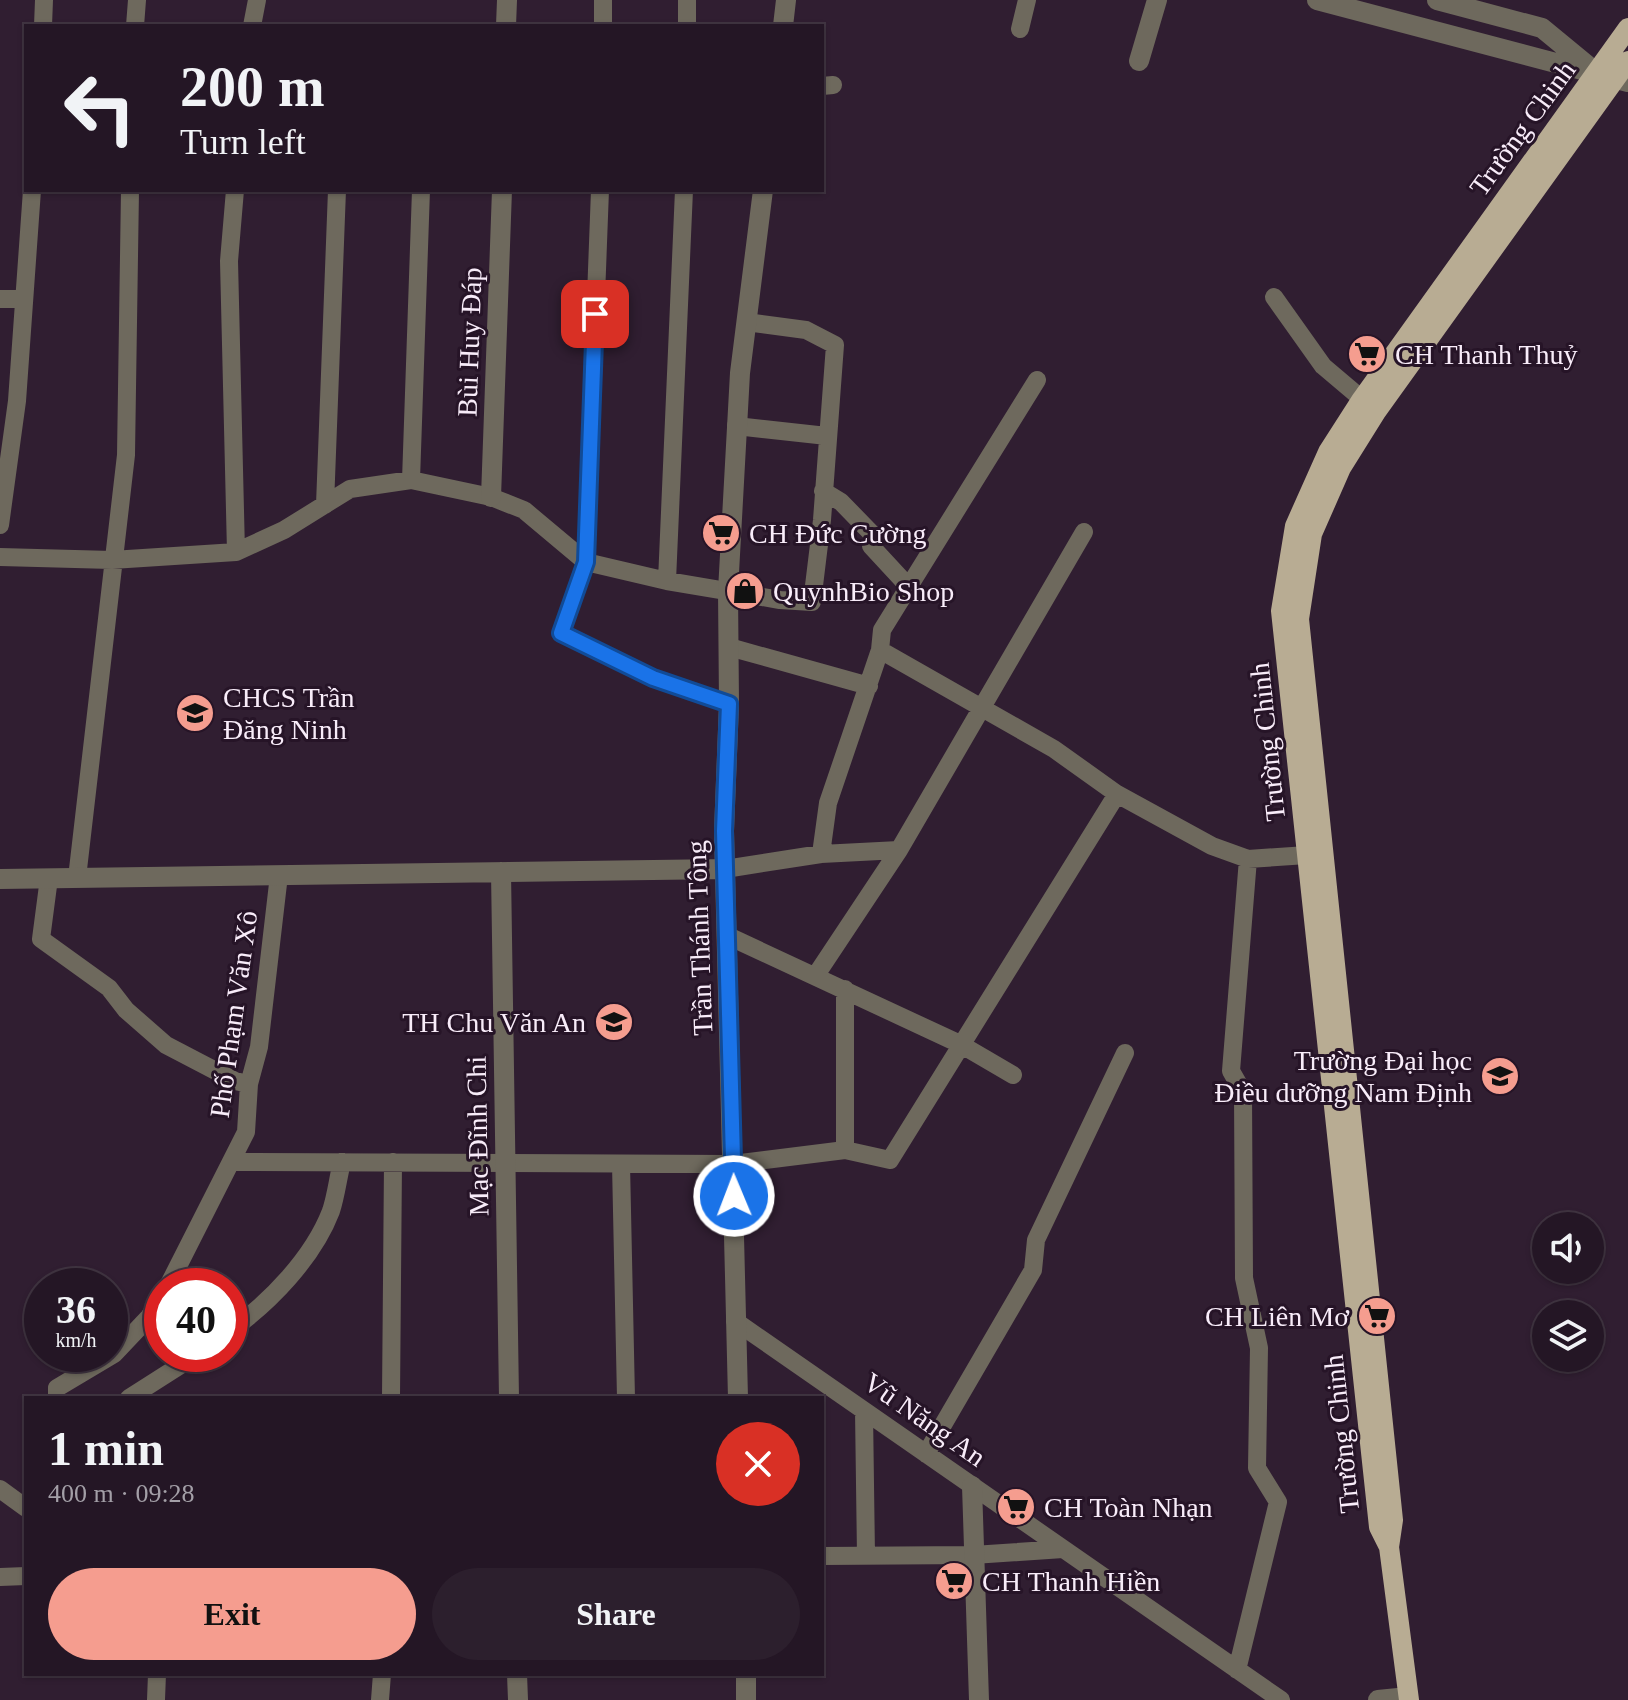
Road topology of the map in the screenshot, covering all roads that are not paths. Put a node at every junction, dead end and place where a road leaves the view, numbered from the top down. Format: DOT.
graph roads {
  1 [pos="44,0"];
  2 [pos="137,0"];
  3 [pos="257,0"];
  4 [pos="507,0"];
  5 [pos="603,0"];
  6 [pos="687,0"];
  7 [pos="786,0"];
  8 [pos="1027,0"];
  9 [pos="1157,0"];
  10 [pos="1317,0"];
  11 [pos="1437,0"];
  12 [pos="43,24"];
  13 [pos="135,24"];
  14 [pos="252,24"];
  15 [pos="506,24"];
  16 [pos="603,24"];
  17 [pos="687,24"];
  18 [pos="783,24"];
  19 [pos="1628,28"];
  20 [pos="1020,29"];
  21 [pos="1139,61"];
  22 [pos="1628,61"];
  23 [pos="1613,78"];
  24 [pos="32,192"];
  25 [pos="130,192"];
  26 [pos="235,192"];
  27 [pos="337,192"];
  28 [pos="421,192"];
  29 [pos="502,192"];
  30 [pos="600,192"];
  31 [pos="684,192"];
  32 [pos="763,192"];
  33 [pos="1274,297"];
  34 [pos="0,299"];
  35 [pos="24,299"];
  36 [pos="746,322"];
  37 [pos="1037,380"];
  38 [pos="1362,399"];
  39 [pos="736,426"];
  40 [pos="827,436"];
  41 [pos="411,480"];
  42 [pos="823,491"];
  43 [pos="491,497"];
  44 [pos="325,505"];
  45 [pos="0,525"];
  46 [pos="1084,532"];
  47 [pos="236,552"];
  48 [pos="0,557"];
  49 [pos="112,560"];
  50 [pos="586,562"];
  51 [pos="667,581"];
  52 [pos="908,586"];
  53 [pos="728,591"];
  54 [pos="729,647"];
  55 [pos="880,650"];
  56 [pos="869,686"];
  57 [pos="729,704"];
  58 [pos="982,708"];
  59 [pos="1117,794"];
  60 [pos="899,850"];
  61 [pos="821,854"];
  62 [pos="1307,855"];
  63 [pos="1248,859"];
  64 [pos="725,869"];
  65 [pos="501,872"];
  66 [pos="279,875"];
  67 [pos="49,878"];
  68 [pos="77,878"];
  69 [pos="0,879"];
  70 [pos="728,936"];
  71 [pos="816,975"];
  72 [pos="845,989"];
  73 [pos="960,1044"];
  74 [pos="1125,1053"];
  75 [pos="1013,1075"];
  76 [pos="249,1084"];
  77 [pos="845,1150"];
  78 [pos="231,1162"];
  79 [pos="342,1162"];
  80 [pos="393,1162"];
  81 [pos="506,1163"];
  82 [pos="621,1164"];
  83 [pos="733,1164"];
  84 [pos="177,1268"];
  85 [pos="248,1318"];
  86 [pos="735,1321"];
  87 [pos="144,1322"];
  88 [pos="170,1372"];
  89 [pos="57,1396"];
  90 [pos="132,1396"];
  91 [pos="391,1396"];
  92 [pos="509,1396"];
  93 [pos="626,1396"];
  94 [pos="738,1396"];
  95 [pos="864,1411"];
  96 [pos="926,1454"];
  97 [pos="972,1486"];
  98 [pos="1389,1547"];
  99 [pos="1063,1549"];
  100 [pos="973,1555"];
  101 [pos="824,1556"];
  102 [pos="866,1556"];
  103 [pos="24,1576"];
  104 [pos="0,1577"];
  105 [pos="1237,1670"];
  106 [pos="157,1676"];
  107 [pos="382,1676"];
  108 [pos="517,1676"];
  109 [pos="746,1676"];
  110 [pos="1408,1699"];
  111 [pos="156,1700"];
  112 [pos="380,1700"];
  113 [pos="518,1700"];
  114 [pos="746,1700"];
  115 [pos="979,1700"];
  116 [pos="1281,1700"];
  117 [pos="1378,1700"];
  1 -- 12 [label="street"];
  2 -- 13 [label="street"];
  3 -- 14 [label="street"];
  4 -- 15 [label="street"];
  5 -- 16 [label="street"];
  6 -- 17 [label="street"];
  7 -- 18 [label="street"];
  8 -- 20 [label="street"];
  9 -- 21 [label="street"];
  10 -- 23 [label="street"];
  11 -- 23 [label="street"];
  19 -- 23 [label="main road, Trường Chinh"];
  22 -- 23 [label="main road, Trường Chinh"];
  23 -- 38 [label="main road, Trường Chinh"];
  23 -- 98 [label="main road, Trường Chinh"];
  24 -- 35 [label="street"];
  25 -- 49 [label="street"];
  26 -- 47 [label="street"];
  27 -- 44 [label="street"];
  28 -- 41 [label="street"];
  29 -- 43 [label="street, Bùi Huy Đáp"];
  30 -- 50 [label="street"];
  31 -- 51 [label="street"];
  32 -- 36 [label="street, Trần Thánh Tông"];
  33 -- 38 [label="street"];
  34 -- 35 [label="street"];
  35 -- 45 [label="street"];
  36 -- 39 [label="street, Trần Thánh Tông"];
  36 -- 40 [label="street"];
  37 -- 52 [label="street"];
  38 -- 62 [label="main road, Trường Chinh"];
  39 -- 40 [label="street"];
  39 -- 53 [label="street, Trần Thánh Tông"];
  40 -- 42 [label="street"];
  41 -- 43 [label="street"];
  41 -- 44 [label="street"];
  42 -- 52 [label="street"];
  42 -- 53 [label="street"];
  43 -- 50 [label="street"];
  44 -- 47 [label="street"];
  46 -- 58 [label="street"];
  47 -- 49 [label="street"];
  48 -- 49 [label="street"];
  49 -- 68 [label="street"];
  50 -- 51 [label="street"];
  50 -- 57 [label="street"];
  51 -- 53 [label="street"];
  52 -- 55 [label="street"];
  53 -- 54 [label="street, Trần Thánh Tông"];
  54 -- 56 [label="street"];
  54 -- 57 [label="street, Trần Thánh Tông"];
  55 -- 56 [label="street"];
  55 -- 58 [label="street"];
  56 -- 61 [label="street"];
  57 -- 64 [label="street, Trần Thánh Tông"];
  58 -- 59 [label="street"];
  58 -- 60 [label="street"];
  59 -- 63 [label="street"];
  59 -- 73 [label="street"];
  60 -- 61 [label="street"];
  60 -- 71 [label="street"];
  61 -- 64 [label="street"];
  62 -- 63 [label="street"];
  62 -- 98 [label="main road, Trường Chinh"];
  63 -- 105 [label="street"];
  64 -- 65 [label="street"];
  64 -- 70 [label="street, Trần Thánh Tông"];
  65 -- 66 [label="street"];
  65 -- 81 [label="street, Mạc Đĩnh Chi"];
  66 -- 68 [label="street"];
  66 -- 76 [label="street, Phố Phạm Văn Xô"];
  67 -- 68 [label="street"];
  67 -- 69 [label="street"];
  67 -- 76 [label="street"];
  70 -- 71 [label="street"];
  70 -- 83 [label="street, Trần Thánh Tông"];
  71 -- 72 [label="street"];
  72 -- 73 [label="street"];
  72 -- 77 [label="street"];
  73 -- 75 [label="street"];
  73 -- 77 [label="street"];
  74 -- 96 [label="street"];
  76 -- 78 [label="street, Phố Phạm Văn Xô"];
  77 -- 83 [label="street"];
  78 -- 79 [label="street"];
  78 -- 84 [label="street, Phố Phạm Văn Xô"];
  79 -- 80 [label="street"];
  79 -- 85 [label="street"];
  80 -- 81 [label="street"];
  80 -- 91 [label="street"];
  81 -- 82 [label="street"];
  81 -- 92 [label="street, Mạc Đĩnh Chi"];
  82 -- 83 [label="street"];
  82 -- 93 [label="street"];
  83 -- 86 [label="street, Trần Thánh Tông"];
  86 -- 94 [label="street, Trần Thánh Tông"];
  86 -- 95 [label="street, Vũ Năng An"];
  87 -- 89 [label="street"];
  88 -- 90 [label="street"];
  95 -- 96 [label="street, Vũ Năng An"];
  95 -- 102 [label="street"];
  96 -- 97 [label="street, Vũ Năng An"];
  97 -- 99 [label="street, Vũ Năng An"];
  97 -- 100 [label="street"];
  98 -- 110 [label="main road, Trường Chinh"];
  99 -- 100 [label="street"];
  99 -- 105 [label="street, Vũ Năng An"];
  100 -- 102 [label="street"];
  100 -- 115 [label="street"];
  101 -- 102 [label="street"];
  103 -- 104 [label="street"];
  105 -- 116 [label="street, Vũ Năng An"];
  106 -- 111 [label="street"];
  107 -- 112 [label="street"];
  108 -- 113 [label="street"];
  109 -- 114 [label="street"];
  110 -- 117 [label="street"];
}
